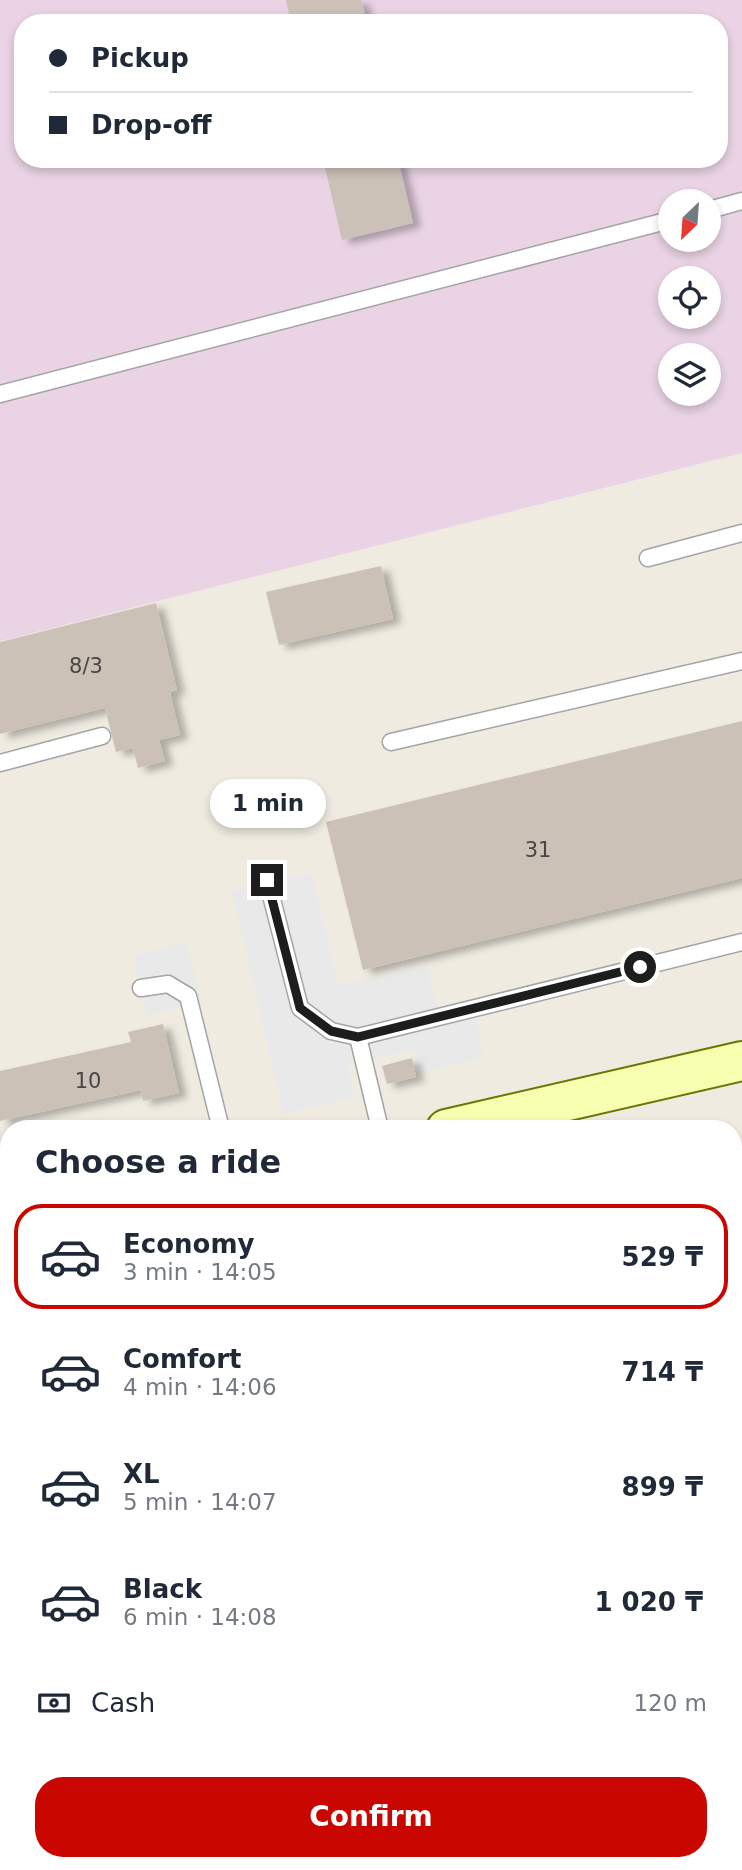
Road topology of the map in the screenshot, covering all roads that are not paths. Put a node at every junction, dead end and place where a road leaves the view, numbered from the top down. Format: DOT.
graph roads {
  1 [pos="742,201"];
  2 [pos="721,207"];
  3 [pos="658,223"];
  4 [pos="0,394"];
  5 [pos="742,533"];
  6 [pos="648,558"];
  7 [pos="742,661"];
  8 [pos="102,736"];
  9 [pos="391,741"];
  10 [pos="0,763"];
  11 [pos="267,880"];
  12 [pos="742,942"];
  13 [pos="141,988"];
  14 [pos="358,1037"];
  15 [pos="742,1061"];
  16 [pos="219,1120"];
  17 [pos="378,1120"];
  18 [pos="485,1120"];
  1 -- 2 [label="lane"];
  3 -- 4 [label="lane"];
  5 -- 6 [label="lane"];
  7 -- 9 [label="lane"];
  8 -- 10 [label="lane"];
  11 -- 14 [label="lane"];
  12 -- 14 [label="lane"];
  13 -- 16 [label="lane"];
  14 -- 17 [label="lane"];
  15 -- 18 [label="main road"];
}
